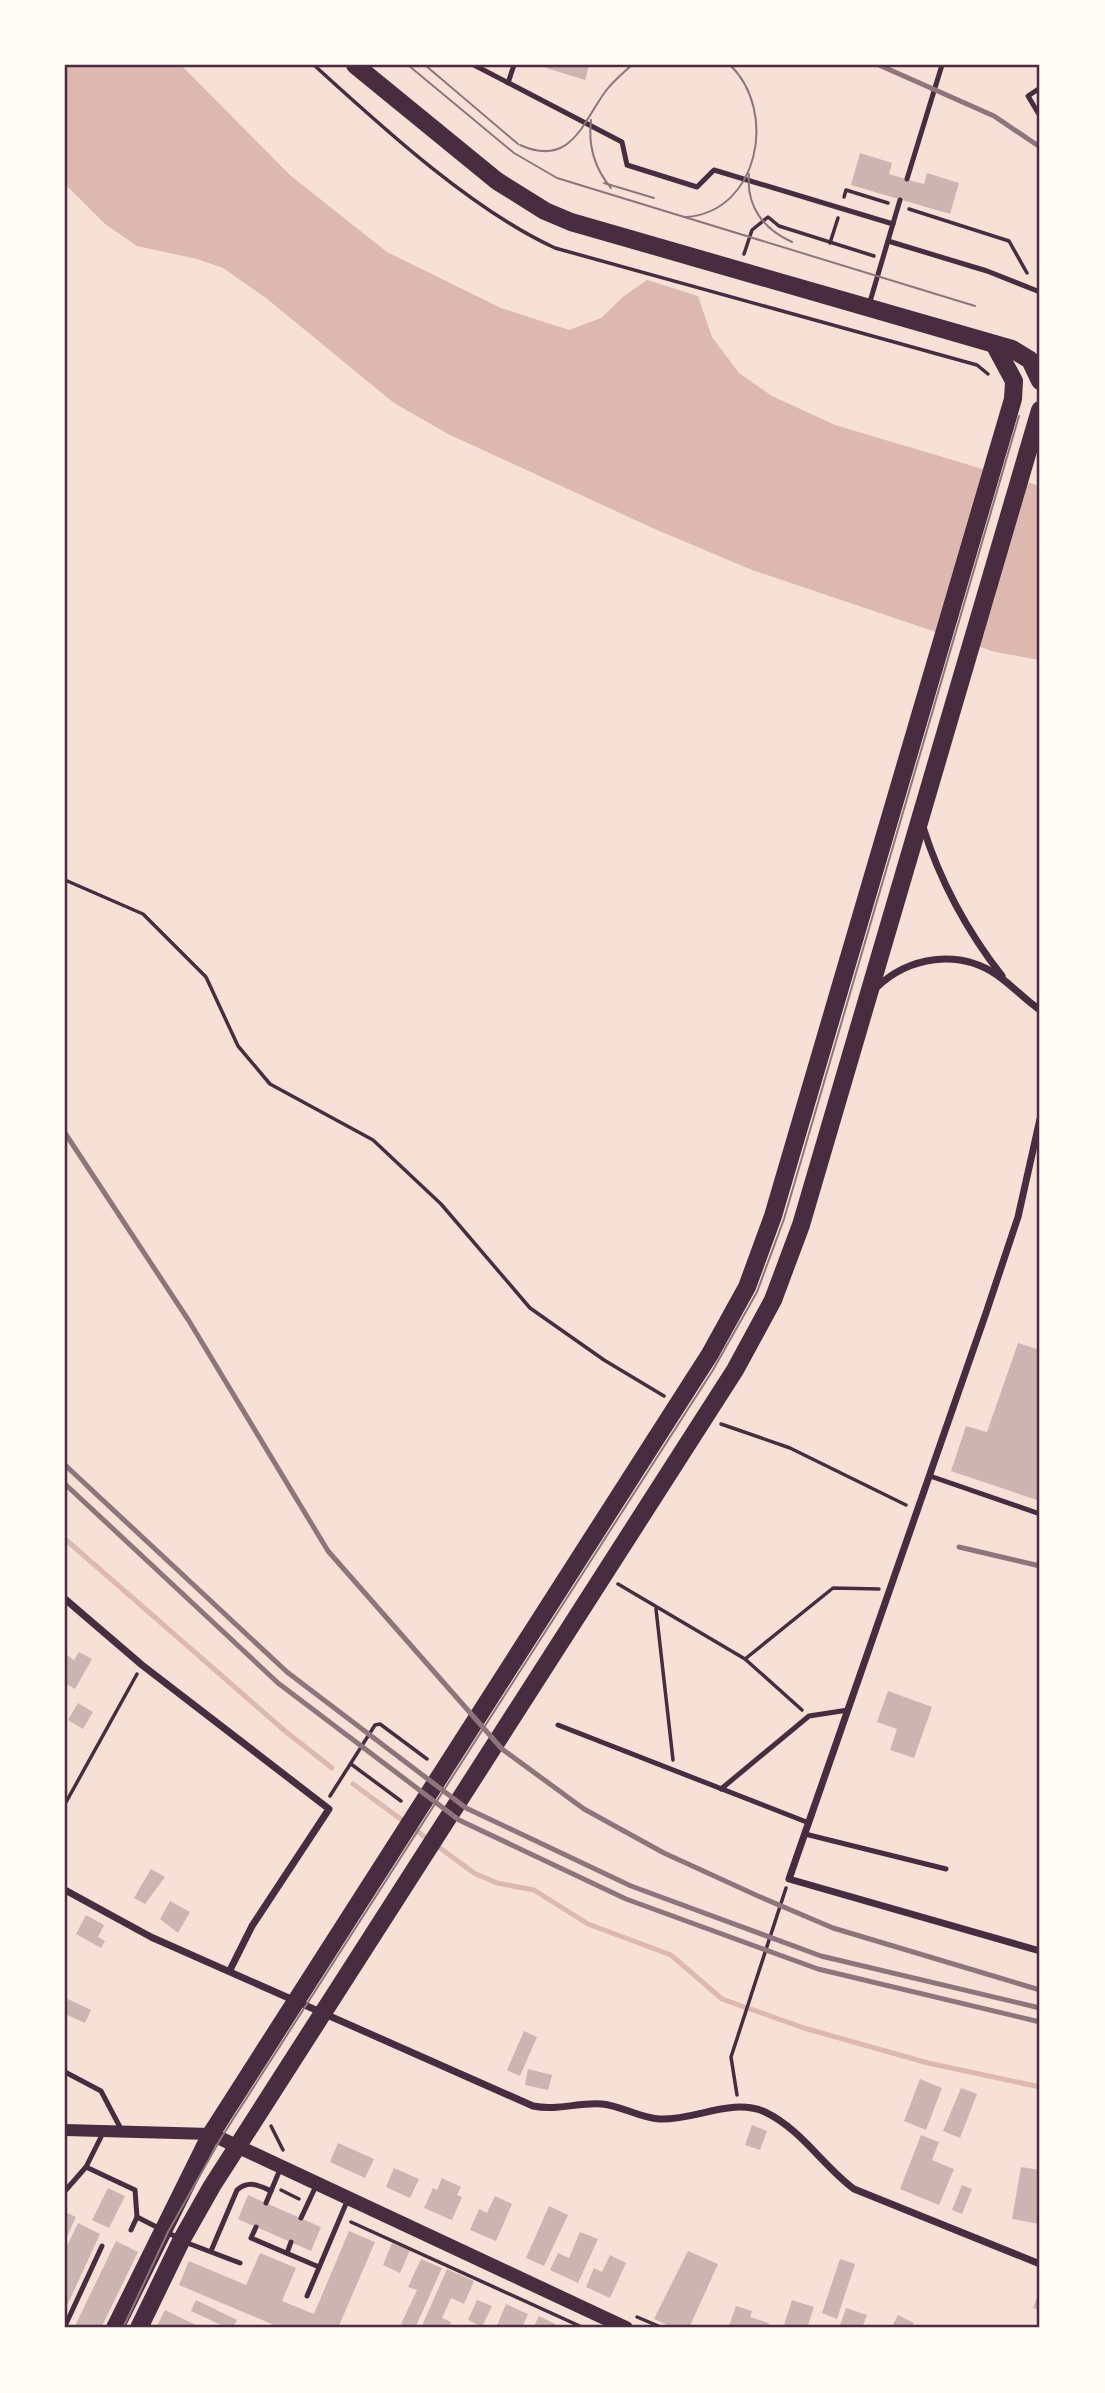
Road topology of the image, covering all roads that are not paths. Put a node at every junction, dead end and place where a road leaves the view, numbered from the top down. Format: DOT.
graph roads {
  1 [pos="355,65"];
  2 [pos="474,65"];
  3 [pos="514,65"];
  4 [pos="942,65"];
  5 [pos="508,83"];
  6 [pos="1040,88"];
  7 [pos="1040,116"];
  8 [pos="907,179"];
  9 [pos="900,203"];
  10 [pos="893,223"];
  11 [pos="888,242"];
  12 [pos="1040,292"];
  13 [pos="868,308"];
  14 [pos="994,345"];
  15 [pos="1040,381"];
  16 [pos="1038,415"];
  17 [pos="920,818"];
  18 [pos="1009,985"];
  19 [pos="868,997"];
  20 [pos="1040,1010"];
  21 [pos="1040,1119"];
  22 [pos="930,1476"];
  23 [pos="1040,1514"];
  24 [pos="65,1599"];
  25 [pos="848,1709"];
  26 [pos="558,1724"];
  27 [pos="721,1789"];
  28 [pos="809,1822"];
  29 [pos="805,1834"];
  30 [pos="946,1869"];
  31 [pos="65,1890"];
  32 [pos="1040,1951"];
  33 [pos="230,1970"];
  34 [pos="65,2072"];
  35 [pos="65,2130"];
  36 [pos="104,2131"];
  37 [pos="123,2133"];
  38 [pos="211,2134"];
  39 [pos="237,2146"];
  40 [pos="86,2167"];
  41 [pos="281,2167"];
  42 [pos="317,2183"];
  43 [pos="272,2189"];
  44 [pos="65,2191"];
  45 [pos="348,2198"];
  46 [pos="266,2203"];
  47 [pos="137,2217"];
  48 [pos="302,2218"];
  49 [pos="256,2227"];
  50 [pos="162,2229"];
  51 [pos="131,2230"];
  52 [pos="182,2238"];
  53 [pos="291,2242"];
  54 [pos="102,2246"];
  55 [pos="211,2251"];
  56 [pos="287,2253"];
  57 [pos="240,2263"];
  58 [pos="1040,2264"];
  59 [pos="319,2267"];
  60 [pos="306,2296"];
  61 [pos="65,2326"];
  62 [pos="115,2328"];
  63 [pos="139,2328"];
  64 [pos="626,2328"];
  1 -- 13 [label="highway"];
  2 -- 5 [label="lane"];
  3 -- 5 [label="lane"];
  4 -- 8 [label="lane"];
  5 -- 10 [label="lane"];
  6 -- 7 [label="lane"];
  9 -- 10 [label="lane"];
  10 -- 11 [label="lane"];
  11 -- 12 [label="lane"];
  11 -- 13 [label="lane"];
  13 -- 14 [label="highway"];
  14 -- 15 [label="highway"];
  14 -- 38 [label="highway"];
  16 -- 17 [label="highway"];
  17 -- 18 [label="street"];
  17 -- 19 [label="highway"];
  18 -- 19 [label="street"];
  18 -- 20 [label="street"];
  19 -- 39 [label="highway"];
  21 -- 22 [label="street"];
  22 -- 23 [label="lane"];
  22 -- 25 [label="street"];
  24 -- 33 [label="street"];
  25 -- 27 [label="lane"];
  25 -- 28 [label="street"];
  26 -- 27 [label="lane"];
  27 -- 28 [label="lane"];
  28 -- 29 [label="street"];
  29 -- 30 [label="lane"];
  29 -- 32 [label="street"];
  31 -- 33 [label="street"];
  33 -- 58 [label="street"];
  34 -- 37 [label="lane"];
  35 -- 36 [label="street"];
  36 -- 37 [label="street"];
  36 -- 40 [label="lane"];
  37 -- 38 [label="street"];
  38 -- 39 [label="main road"];
  38 -- 50 [label="highway"];
  39 -- 41 [label="main road"];
  39 -- 52 [label="highway"];
  40 -- 44 [label="lane"];
  40 -- 47 [label="lane"];
  41 -- 42 [label="main road"];
  41 -- 43 [label="lane"];
  42 -- 45 [label="main road"];
  42 -- 48 [label="lane"];
  43 -- 46 [label="lane"];
  43 -- 55 [label="lane"];
  45 -- 59 [label="lane"];
  45 -- 64 [label="main road"];
  47 -- 50 [label="lane"];
  47 -- 51 [label="lane"];
  49 -- 56 [label="lane"];
  50 -- 52 [label="lane"];
  50 -- 62 [label="highway"];
  52 -- 55 [label="lane"];
  52 -- 63 [label="highway"];
  53 -- 56 [label="lane"];
  54 -- 61 [label="lane"];
  55 -- 57 [label="lane"];
  56 -- 59 [label="lane"];
  59 -- 60 [label="lane"];
}
